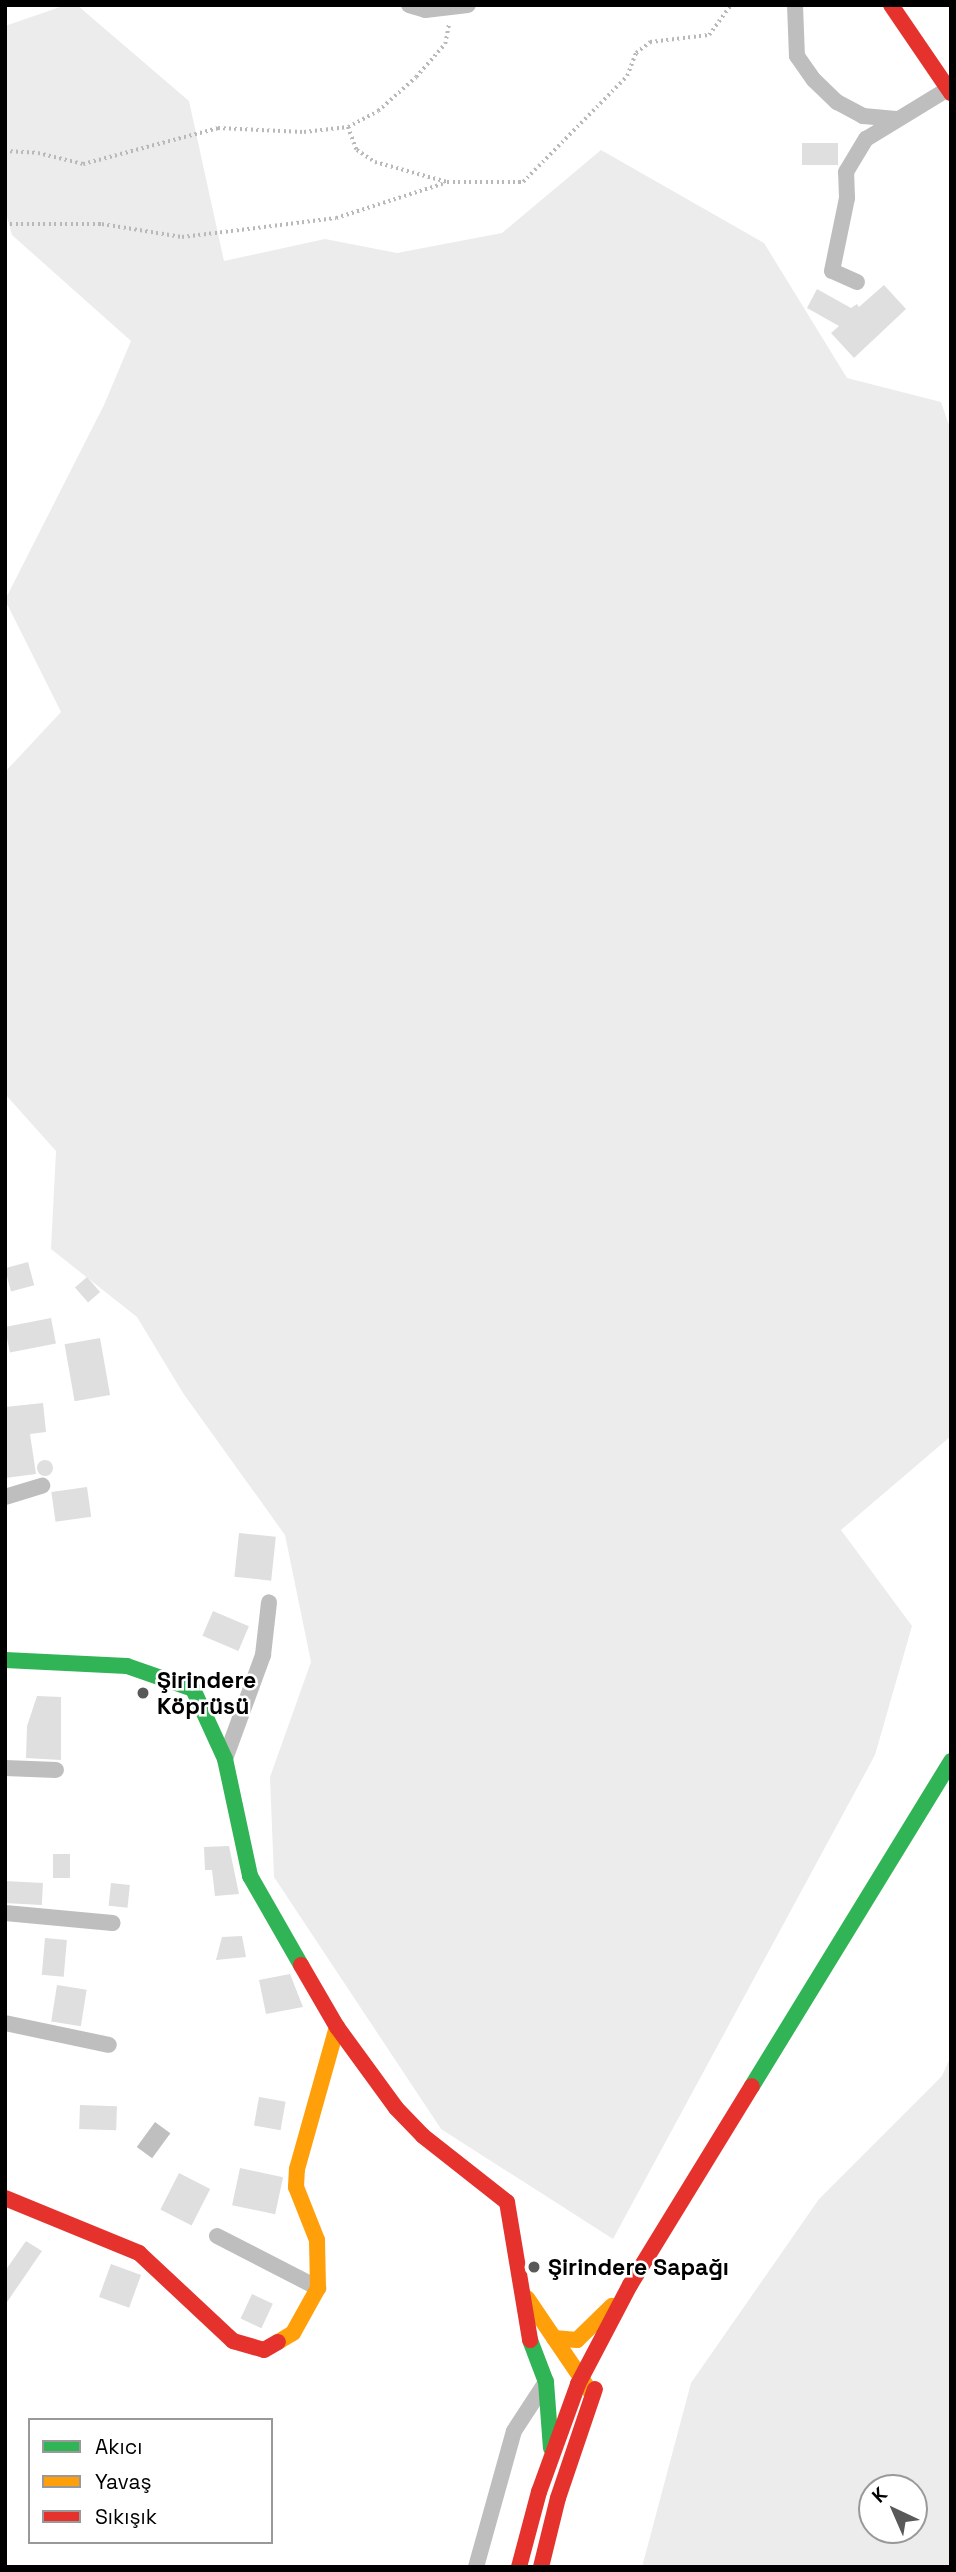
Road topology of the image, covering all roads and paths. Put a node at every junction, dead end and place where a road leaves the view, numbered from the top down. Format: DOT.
graph roads {
  1 [pos="409,5"];
  2 [pos="468,5"];
  3 [pos="731,5"];
  4 [pos="795,5"];
  5 [pos="891,5"];
  6 [pos="452,9"];
  7 [pos="950,91"];
  8 [pos="896,119"];
  9 [pos="348,127"];
  10 [pos="5,151"];
  11 [pos="447,182"];
  12 [pos="5,224"];
  13 [pos="857,282"];
  14 [pos="42,1486"];
  15 [pos="5,1497"];
  16 [pos="269,1602"];
  17 [pos="5,1660"];
  18 [pos="225,1759"];
  19 [pos="951,1761"];
  20 [pos="5,1768"];
  21 [pos="56,1770"];
  22 [pos="5,1913"];
  23 [pos="113,1923"];
  24 [pos="809,1994"];
  25 [pos="5,2022"];
  26 [pos="337,2027"];
  27 [pos="109,2045"];
  28 [pos="5,2198"];
  29 [pos="217,2236"];
  30 [pos="519,2283"];
  31 [pos="630,2285"];
  32 [pos="318,2288"];
  33 [pos="554,2338"];
  34 [pos="546,2382"];
  35 [pos="579,2384"];
  36 [pos="593,2394"];
  37 [pos="551,2457"];
  38 [pos="477,2567"];
  39 [pos="519,2567"];
  40 [pos="541,2567"];
  1 -- 6 [label="street"];
  2 -- 6 [label="street"];
  3 -- 11 [label="path"];
  4 -- 8 [label="street"];
  5 -- 7 [label="street"];
  6 -- 9 [label="path"];
  7 -- 8 [label="street"];
  8 -- 13 [label="street"];
  9 -- 10 [label="path"];
  9 -- 11 [label="path"];
  11 -- 12 [label="path"];
  14 -- 15 [label="street"];
  16 -- 18 [label="street"];
  17 -- 18 [label="street"];
  18 -- 26 [label="street"];
  19 -- 24 [label="street"];
  20 -- 21 [label="street"];
  22 -- 23 [label="street"];
  24 -- 31 [label="street"];
  24 -- 36 [label="street"];
  25 -- 27 [label="street"];
  26 -- 30 [label="street"];
  26 -- 32 [label="street"];
  28 -- 32 [label="street"];
  29 -- 32 [label="street"];
  30 -- 33 [label="street"];
  30 -- 34 [label="street"];
  31 -- 33 [label="street"];
  31 -- 35 [label="street"];
  33 -- 35 [label="street"];
  34 -- 35 [label="street"];
  34 -- 37 [label="street"];
  34 -- 38 [label="street"];
  35 -- 36 [label="street"];
  35 -- 37 [label="street"];
  36 -- 40 [label="street"];
  37 -- 39 [label="street"];
}
